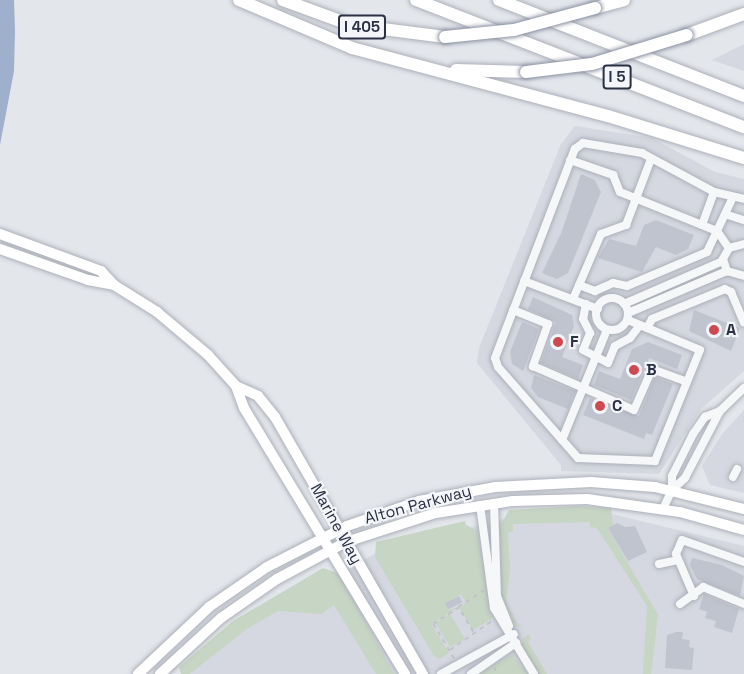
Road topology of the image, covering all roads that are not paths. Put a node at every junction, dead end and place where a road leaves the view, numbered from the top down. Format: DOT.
graph roads {
  1 [pos="239,0"];
  2 [pos="283,0"];
  3 [pos="416,0"];
  4 [pos="440,0"];
  5 [pos="499,0"];
  6 [pos="624,0"];
  7 [pos="744,14"];
  8 [pos="489,27"];
  9 [pos="431,68"];
  10 [pos="744,96"];
  11 [pos="744,127"];
  12 [pos="744,158"];
  13 [pos="651,159"];
  14 [pos="570,160"];
  15 [pos="714,192"];
  16 [pos="733,197"];
  17 [pos="636,198"];
  18 [pos="744,199"];
  19 [pos="725,214"];
  20 [pos="744,220"];
  21 [pos="702,225"];
  22 [pos="717,231"];
  23 [pos="0,234"];
  24 [pos="744,244"];
  25 [pos="729,248"];
  26 [pos="0,249"];
  27 [pos="723,261"];
  28 [pos="727,271"];
  29 [pos="744,276"];
  30 [pos="524,280"];
  31 [pos="114,285"];
  32 [pos="579,285"];
  33 [pos="573,299"];
  34 [pos="586,304"];
  35 [pos="624,304"];
  36 [pos="598,309"];
  37 [pos="513,310"];
  38 [pos="628,317"];
  39 [pos="744,320"];
  40 [pos="643,327"];
  41 [pos="607,330"];
  42 [pos="595,357"];
  43 [pos="687,382"];
  44 [pos="236,386"];
  45 [pos="583,388"];
  46 [pos="744,388"];
  47 [pos="720,411"];
  48 [pos="562,440"];
  49 [pos="672,490"];
  50 [pos="494,503"];
  51 [pos="480,505"];
  52 [pos="663,509"];
  53 [pos="744,509"];
  54 [pos="339,529"];
  55 [pos="744,530"];
  56 [pos="324,536"];
  57 [pos="495,538"];
  58 [pos="484,540"];
  59 [pos="346,543"];
  60 [pos="332,550"];
  61 [pos="678,560"];
  62 [pos="744,562"];
  63 [pos="659,564"];
  64 [pos="694,596"];
  65 [pos="680,604"];
  66 [pos="744,604"];
  67 [pos="514,639"];
  68 [pos="144,673"];
  69 [pos="160,674"];
  70 [pos="405,674"];
  71 [pos="423,674"];
  72 [pos="441,674"];
  73 [pos="471,674"];
  74 [pos="534,674"];
  1 -- 9 [label="highway"];
  2 -- 6 [label="highway, I 405, bridge"];
  3 -- 8 [label="highway, I 5"];
  4 -- 8 [label="highway"];
  5 -- 10 [label="highway, I 5"];
  7 -- 9 [label="highway, bridge"];
  8 -- 11 [label="highway, I 5"];
  9 -- 12 [label="highway"];
  13 -- 14 [label="street"];
  13 -- 15 [label="street"];
  13 -- 17 [label="street"];
  14 -- 17 [label="street"];
  14 -- 30 [label="street"];
  15 -- 16 [label="street"];
  15 -- 21 [label="street"];
  16 -- 18 [label="street"];
  16 -- 19 [label="street"];
  17 -- 21 [label="street"];
  17 -- 32 [label="street"];
  19 -- 20 [label="street"];
  19 -- 22 [label="street"];
  21 -- 22 [label="street"];
  22 -- 25 [label="street"];
  22 -- 32 [label="street"];
  23 -- 31 [label="main road, Marine Way"];
  24 -- 25 [label="street"];
  25 -- 27 [label="street"];
  26 -- 31 [label="main road, Marine Way"];
  27 -- 28 [label="street"];
  27 -- 35 [label="street"];
  28 -- 29 [label="street"];
  28 -- 38 [label="street"];
  30 -- 33 [label="street"];
  30 -- 37 [label="street"];
  31 -- 44 [label="main road, Marine Way"];
  32 -- 33 [label="street"];
  33 -- 34 [label="street"];
  34 -- 36 [label="street"];
  34 -- 42 [label="street"];
  35 -- 36 [label="street"];
  35 -- 38 [label="street"];
  36 -- 41 [label="street"];
  37 -- 45 [label="street"];
  37 -- 48 [label="street"];
  38 -- 40 [label="street"];
  38 -- 41 [label="street"];
  39 -- 40 [label="street"];
  40 -- 42 [label="street"];
  40 -- 43 [label="street"];
  41 -- 42 [label="street"];
  42 -- 45 [label="street"];
  43 -- 45 [label="street"];
  43 -- 48 [label="street"];
  44 -- 54 [label="main road, Marine Way"];
  44 -- 56 [label="main road, Marine Way"];
  45 -- 48 [label="street"];
  46 -- 47 [label="street"];
  47 -- 49 [label="street"];
  47 -- 49 [label="street"];
  49 -- 52 [label="street"];
  49 -- 53 [label="main road, Alton Parkway"];
  49 -- 54 [label="main road, Alton Parkway"];
  50 -- 51 [label="main road, Alton Parkway"];
  50 -- 52 [label="main road, Alton Parkway"];
  50 -- 57 [label="street"];
  51 -- 58 [label="street"];
  51 -- 59 [label="main road, Alton Parkway"];
  52 -- 55 [label="main road, Alton Parkway"];
  54 -- 56 [label="main road, Alton Parkway"];
  54 -- 59 [label="main road, Marine Way"];
  56 -- 60 [label="main road, Marine Way"];
  56 -- 68 [label="main road, Alton Parkway"];
  57 -- 58 [label="street"];
  57 -- 67 [label="street"];
  58 -- 67 [label="street"];
  59 -- 60 [label="main road, Alton Parkway"];
  59 -- 71 [label="main road, Marine Way"];
  60 -- 69 [label="main road, Alton Parkway"];
  60 -- 70 [label="main road, Marine Way"];
  61 -- 62 [label="street"];
  61 -- 63 [label="street"];
  61 -- 64 [label="street"];
  64 -- 65 [label="street"];
  64 -- 66 [label="street"];
  67 -- 72 [label="street"];
  67 -- 73 [label="street"];
  67 -- 74 [label="street"];
}
